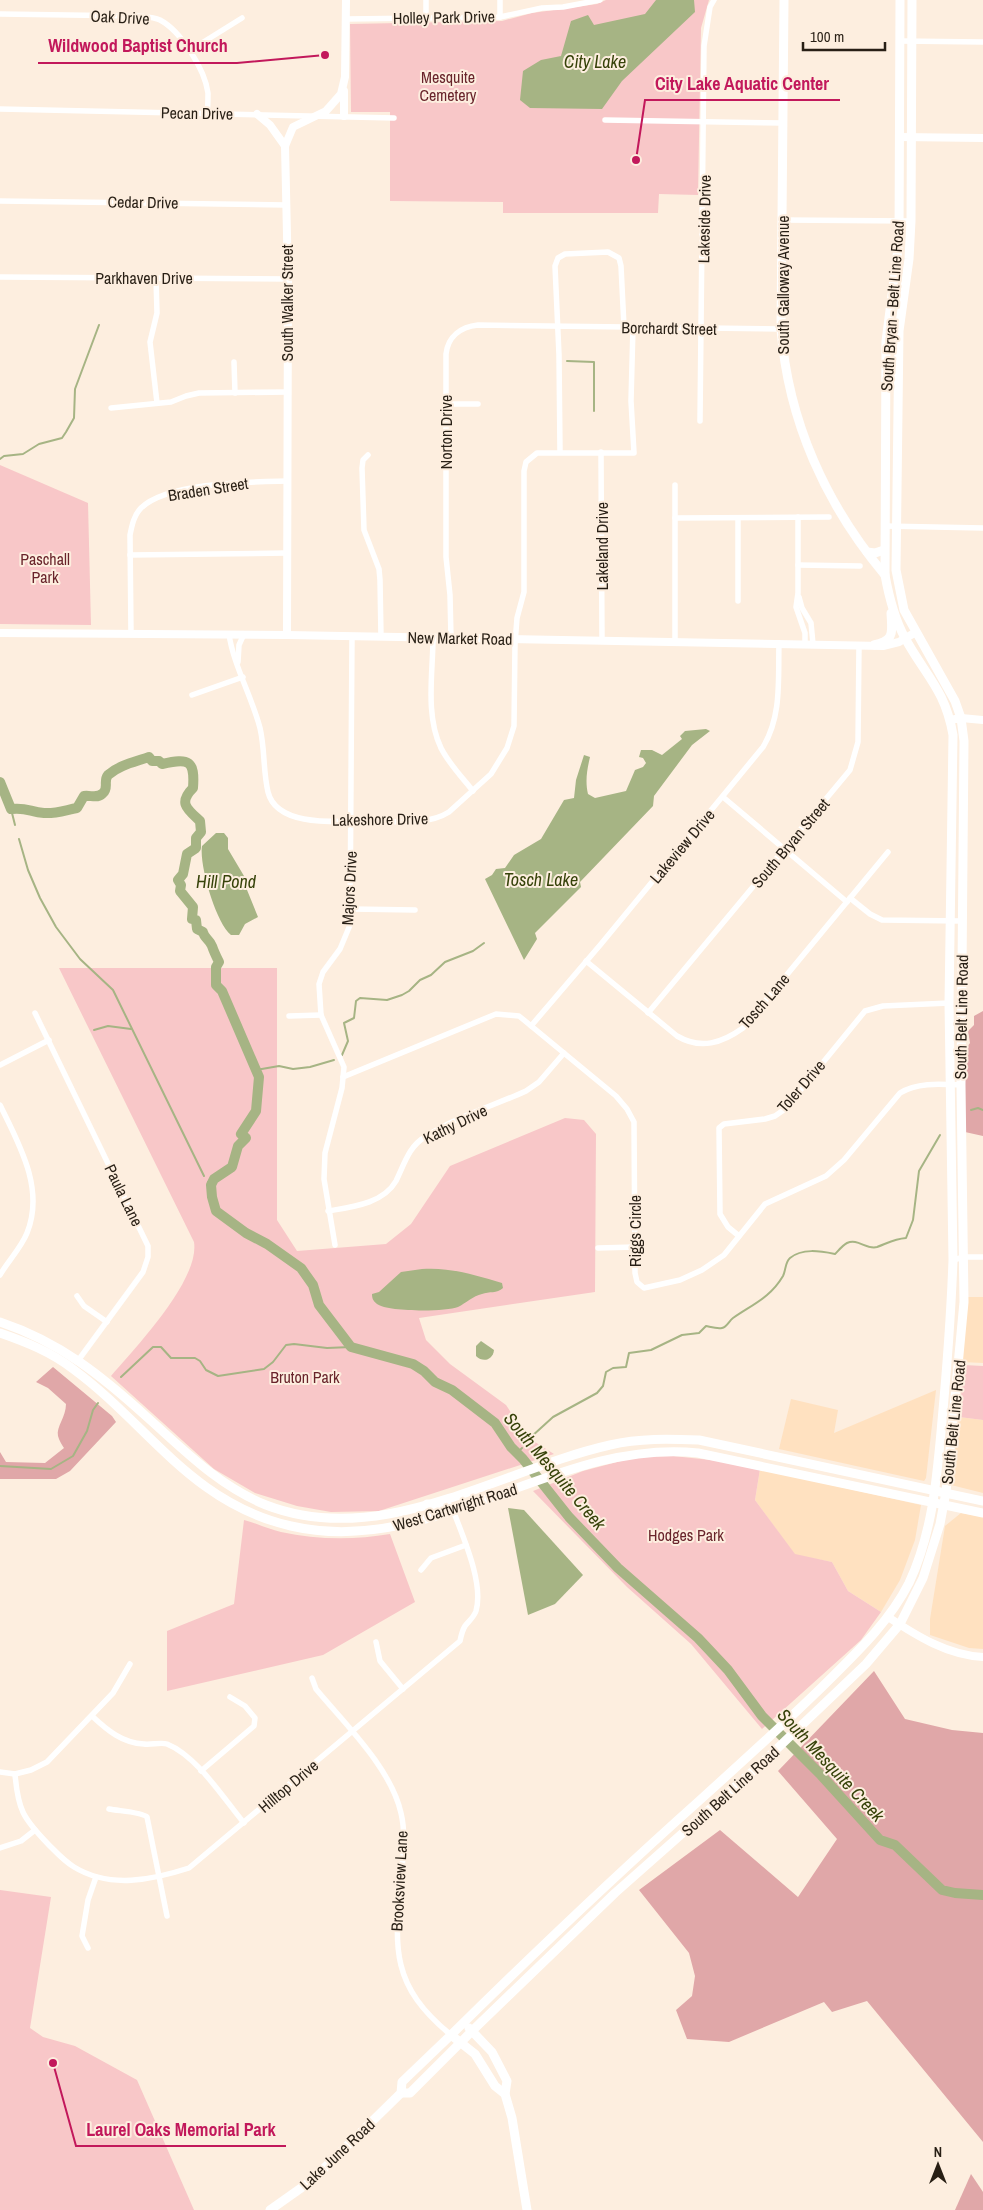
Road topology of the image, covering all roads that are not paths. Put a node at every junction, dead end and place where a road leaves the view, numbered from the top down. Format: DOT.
graph roads {
  1 [pos="346,0"];
  2 [pos="426,0"];
  3 [pos="500,0"];
  4 [pos="600,0"];
  5 [pos="714,0"];
  6 [pos="784,0"];
  7 [pos="900,0"];
  8 [pos="912,0"];
  9 [pos="0,14"];
  10 [pos="500,17"];
  11 [pos="242,18"];
  12 [pos="426,18"];
  13 [pos="346,19"];
  14 [pos="900,41"];
  15 [pos="912,42"];
  16 [pos="983,42"];
  17 [pos="189,51"];
  18 [pos="900,83"];
  19 [pos="912,83"];
  20 [pos="344,86"];
  21 [pos="0,109"];
  22 [pos="208,113"];
  23 [pos="257,114"];
  24 [pos="344,116"];
  25 [pos="310,117"];
  26 [pos="394,118"];
  27 [pos="605,120"];
  28 [pos="705,121"];
  29 [pos="784,123"];
  30 [pos="899,137"];
  31 [pos="912,138"];
  32 [pos="983,138"];
  33 [pos="285,146"];
  34 [pos="0,201"];
  35 [pos="286,205"];
  36 [pos="783,220"];
  37 [pos="898,221"];
  38 [pos="911,221"];
  39 [pos="0,277"];
  40 [pos="156,278"];
  41 [pos="288,279"];
  42 [pos="558,325"];
  43 [pos="624,327"];
  44 [pos="633,327"];
  45 [pos="702,328"];
  46 [pos="781,329"];
  47 [pos="234,362"];
  48 [pos="287,392"];
  49 [pos="235,393"];
  50 [pos="157,404"];
  51 [pos="446,404"];
  52 [pos="478,404"];
  53 [pos="111,408"];
  54 [pos="700,421"];
  55 [pos="560,452"];
  56 [pos="602,452"];
  57 [pos="368,455"];
  58 [pos="884,460"];
  59 [pos="897,461"];
  60 [pos="287,481"];
  61 [pos="675,484"];
  62 [pos="798,517"];
  63 [pos="828,517"];
  64 [pos="675,518"];
  65 [pos="738,518"];
  66 [pos="884,526"];
  67 [pos="896,526"];
  68 [pos="983,528"];
  69 [pos="884,550"];
  70 [pos="867,552"];
  71 [pos="287,554"];
  72 [pos="130,555"];
  73 [pos="798,565"];
  74 [pos="860,566"];
  75 [pos="885,575"];
  76 [pos="798,594"];
  77 [pos="738,601"];
  78 [pos="890,603"];
  79 [pos="904,610"];
  80 [pos="916,632"];
  81 [pos="0,633"];
  82 [pos="131,634"];
  83 [pos="229,634"];
  84 [pos="244,634"];
  85 [pos="287,635"];
  86 [pos="352,636"];
  87 [pos="381,637"];
  88 [pos="433,638"];
  89 [pos="451,638"];
  90 [pos="516,639"];
  91 [pos="906,639"];
  92 [pos="602,640"];
  93 [pos="675,642"];
  94 [pos="779,643"];
  95 [pos="809,644"];
  96 [pos="859,645"];
  97 [pos="874,645"];
  98 [pos="238,662"];
  99 [pos="243,677"];
  100 [pos="192,695"];
  101 [pos="961,718"];
  102 [pos="950,720"];
  103 [pos="983,720"];
  104 [pos="473,791"];
  105 [pos="952,795"];
  106 [pos="964,796"];
  107 [pos="723,797"];
  108 [pos="351,821"];
  109 [pos="952,833"];
  110 [pos="963,833"];
  111 [pos="785,848"];
  112 [pos="888,852"];
  113 [pos="848,900"];
  114 [pos="351,909"];
  115 [pos="415,910"];
  116 [pos="950,921"];
  117 [pos="962,921"];
  118 [pos="586,961"];
  119 [pos="950,978"];
  120 [pos="962,978"];
  121 [pos="949,1003"];
  122 [pos="35,1013"];
  123 [pos="648,1013"];
  124 [pos="321,1015"];
  125 [pos="289,1016"];
  126 [pos="530,1026"];
  127 [pos="49,1040"];
  128 [pos="564,1053"];
  129 [pos="0,1065"];
  130 [pos="344,1078"];
  131 [pos="950,1084"];
  132 [pos="961,1085"];
  133 [pos="0,1105"];
  134 [pos="950,1173"];
  135 [pos="963,1173"];
  136 [pos="328,1211"];
  137 [pos="738,1236"];
  138 [pos="335,1245"];
  139 [pos="635,1247"];
  140 [pos="598,1248"];
  141 [pos="964,1257"];
  142 [pos="983,1257"];
  143 [pos="953,1260"];
  144 [pos="0,1275"];
  145 [pos="77,1296"];
  146 [pos="0,1322"];
  147 [pos="107,1322"];
  148 [pos="0,1333"];
  149 [pos="79,1360"];
  150 [pos="73,1368"];
  151 [pos="945,1388"];
  152 [pos="149,1419"];
  153 [pos="953,1423"];
  154 [pos="138,1429"];
  155 [pos="699,1440"];
  156 [pos="698,1453"];
  157 [pos="810,1464"];
  158 [pos="809,1475"];
  159 [pos="475,1489"];
  160 [pos="935,1489"];
  161 [pos="239,1492"];
  162 [pos="946,1492"];
  163 [pos="934,1501"];
  164 [pos="983,1501"];
  165 [pos="232,1503"];
  166 [pos="944,1503"];
  167 [pos="427,1504"];
  168 [pos="453,1510"];
  169 [pos="983,1513"];
  170 [pos="466,1545"];
  171 [pos="421,1570"];
  172 [pos="888,1617"];
  173 [pos="900,1624"];
  174 [pos="376,1642"];
  175 [pos="983,1657"];
  176 [pos="130,1664"];
  177 [pos="312,1678"];
  178 [pos="403,1689"];
  179 [pos="230,1697"];
  180 [pos="92,1716"];
  181 [pos="352,1732"];
  182 [pos="201,1771"];
  183 [pos="0,1772"];
  184 [pos="15,1774"];
  185 [pos="109,1808"];
  186 [pos="244,1823"];
  187 [pos="35,1830"];
  188 [pos="0,1848"];
  189 [pos="159,1876"];
  190 [pos="96,1877"];
  191 [pos="167,1916"];
  192 [pos="556,1932"];
  193 [pos="564,1942"];
  194 [pos="88,1948"];
  195 [pos="464,2022"];
  196 [pos="472,2031"];
  197 [pos="451,2035"];
  198 [pos="460,2043"];
  199 [pos="401,2093"];
  200 [pos="505,2094"];
  201 [pos="270,2210"];
  202 [pos="527,2210"];
  1 -- 13 [label="street"];
  2 -- 12 [label="street"];
  3 -- 10 [label="street"];
  4 -- 10 [label="street, Holley Park Drive"];
  5 -- 28 [label="street, Lakeside Drive"];
  6 -- 29 [label="main road, South Galloway Avenue"];
  7 -- 14 [label="main road, South Bryan - Belt Line Road"];
  8 -- 15 [label="main road, South Bryan - Belt Line Road"];
  9 -- 17 [label="street, Oak Drive"];
  10 -- 12 [label="street, Holley Park Drive"];
  11 -- 17 [label="street"];
  12 -- 13 [label="street, Holley Park Drive"];
  13 -- 20 [label="street"];
  14 -- 15 [label="street"];
  14 -- 18 [label="main road, South Bryan - Belt Line Road"];
  15 -- 16 [label="street"];
  15 -- 19 [label="main road, South Bryan - Belt Line Road"];
  17 -- 22 [label="street, Oak Drive"];
  18 -- 19 [label="main road"];
  18 -- 30 [label="main road, South Bryan - Belt Line Road"];
  19 -- 31 [label="main road, South Bryan - Belt Line Road"];
  20 -- 24 [label="street"];
  20 -- 25 [label="street"];
  21 -- 22 [label="street, Pecan Drive"];
  22 -- 23 [label="street, Pecan Drive"];
  23 -- 25 [label="street, Pecan Drive"];
  23 -- 33 [label="street"];
  24 -- 25 [label="street, Pecan Drive"];
  24 -- 26 [label="street, Pecan Drive"];
  25 -- 33 [label="street"];
  27 -- 28 [label="street"];
  28 -- 29 [label="street"];
  28 -- 45 [label="street, Lakeside Drive"];
  29 -- 36 [label="main road, South Galloway Avenue"];
  30 -- 31 [label="street"];
  30 -- 37 [label="main road, South Bryan - Belt Line Road"];
  31 -- 32 [label="street"];
  31 -- 38 [label="main road, South Bryan - Belt Line Road"];
  33 -- 35 [label="street, South Walker Street"];
  34 -- 35 [label="street, Cedar Drive"];
  35 -- 41 [label="street, South Walker Street"];
  36 -- 37 [label="street"];
  36 -- 46 [label="main road, South Galloway Avenue"];
  37 -- 38 [label="street"];
  37 -- 58 [label="main road, South Bryan - Belt Line Road"];
  38 -- 59 [label="main road, South Bryan - Belt Line Road"];
  39 -- 40 [label="street, Parkhaven Drive"];
  40 -- 41 [label="street, Parkhaven Drive"];
  40 -- 50 [label="street"];
  41 -- 48 [label="street, South Walker Street"];
  42 -- 43 [label="street, Borchardt Street"];
  42 -- 43 [label="street"];
  42 -- 51 [label="street, Norton Drive"];
  42 -- 55 [label="street"];
  43 -- 44 [label="street, Borchardt Street"];
  44 -- 45 [label="street, Borchardt Street"];
  44 -- 56 [label="street, Lakeshore Drive"];
  45 -- 46 [label="street, Borchardt Street"];
  45 -- 54 [label="street, Lakeside Drive"];
  46 -- 70 [label="main road, South Galloway Avenue"];
  47 -- 49 [label="street"];
  48 -- 49 [label="street"];
  48 -- 60 [label="street, South Walker Street"];
  49 -- 50 [label="street"];
  50 -- 53 [label="street"];
  51 -- 52 [label="street"];
  51 -- 89 [label="street, Norton Drive"];
  55 -- 56 [label="street, Lakeshore Drive"];
  55 -- 90 [label="street, Lakeshore Drive"];
  56 -- 92 [label="street, Lakeland Drive"];
  57 -- 87 [label="street"];
  58 -- 59 [label="main road"];
  58 -- 66 [label="main road, South Bryan - Belt Line Road"];
  59 -- 67 [label="main road, South Bryan - Belt Line Road"];
  60 -- 71 [label="street, South Walker Street"];
  60 -- 72 [label="street, Braden Street"];
  61 -- 64 [label="street"];
  62 -- 63 [label="street"];
  62 -- 65 [label="street"];
  62 -- 73 [label="street"];
  64 -- 65 [label="street"];
  64 -- 93 [label="street"];
  65 -- 77 [label="street"];
  66 -- 67 [label="street"];
  66 -- 69 [label="main road, South Bryan - Belt Line Road"];
  67 -- 68 [label="street"];
  67 -- 79 [label="main road, South Bryan - Belt Line Road"];
  69 -- 70 [label="main road"];
  69 -- 75 [label="main road, South Bryan - Belt Line Road"];
  70 -- 75 [label="main road, South Galloway Avenue"];
  71 -- 72 [label="street"];
  71 -- 85 [label="street, South Walker Street"];
  72 -- 82 [label="street, Braden Street"];
  73 -- 74 [label="street"];
  73 -- 76 [label="street"];
  75 -- 78 [label="main road, South Bryan - Belt Line Road"];
  75 -- 79 [label="main road, South Galloway Avenue"];
  76 -- 95 [label="street"];
  76 -- 95 [label="street"];
  78 -- 91 [label="main road, South Bryan - Belt Line Road"];
  78 -- 97 [label="main road"];
  79 -- 80 [label="main road, South Bryan - Belt Line Road"];
  80 -- 91 [label="street, New Market Road"];
  80 -- 101 [label="main road, South Belt Line Road"];
  81 -- 82 [label="street, New Market Road"];
  82 -- 83 [label="street, New Market Road"];
  83 -- 84 [label="street, New Market Road"];
  83 -- 98 [label="street, Lakeshore Drive"];
  84 -- 85 [label="street, New Market Road"];
  84 -- 98 [label="street, Lakeshore Drive"];
  85 -- 86 [label="street, New Market Road"];
  86 -- 87 [label="street, New Market Road"];
  86 -- 108 [label="street, Majors Drive"];
  87 -- 88 [label="street, New Market Road"];
  88 -- 89 [label="street, New Market Road"];
  88 -- 104 [label="street"];
  89 -- 90 [label="street, New Market Road"];
  90 -- 92 [label="street, New Market Road"];
  90 -- 104 [label="street, Lakeshore Drive"];
  91 -- 97 [label="street, New Market Road"];
  91 -- 102 [label="main road, South Belt Line Road"];
  92 -- 93 [label="street, New Market Road"];
  93 -- 94 [label="street, New Market Road"];
  94 -- 95 [label="street, New Market Road"];
  94 -- 107 [label="street, Lakeview Drive"];
  95 -- 96 [label="street, New Market Road"];
  96 -- 97 [label="street, New Market Road"];
  96 -- 111 [label="street, South Bryan Street"];
  98 -- 99 [label="street, Lakeshore Drive"];
  99 -- 100 [label="street"];
  99 -- 108 [label="street, Lakeshore Drive"];
  101 -- 102 [label="street"];
  101 -- 103 [label="street"];
  101 -- 106 [label="main road, South Belt Line Road"];
  102 -- 105 [label="main road, South Belt Line Road"];
  104 -- 108 [label="street, Lakeshore Drive"];
  105 -- 106 [label="main road"];
  105 -- 109 [label="main road, South Belt Line Road"];
  106 -- 110 [label="main road, South Belt Line Road"];
  107 -- 111 [label="street"];
  107 -- 118 [label="street, Lakeview Drive"];
  108 -- 114 [label="street, Majors Drive"];
  109 -- 110 [label="main road"];
  109 -- 116 [label="main road, South Belt Line Road"];
  110 -- 117 [label="main road, South Belt Line Road"];
  111 -- 113 [label="street"];
  111 -- 123 [label="street, South Bryan Street"];
  112 -- 113 [label="street, Tosch Lane"];
  113 -- 116 [label="street"];
  113 -- 123 [label="street, Tosch Lane"];
  114 -- 115 [label="street"];
  114 -- 124 [label="street, Majors Drive"];
  116 -- 117 [label="street"];
  116 -- 119 [label="main road, South Belt Line Road"];
  117 -- 120 [label="main road, South Belt Line Road"];
  118 -- 123 [label="street, Tosch Lane"];
  118 -- 126 [label="street, Lakeview Drive"];
  119 -- 120 [label="main road"];
  119 -- 121 [label="main road, South Belt Line Road"];
  120 -- 132 [label="main road, South Belt Line Road"];
  121 -- 131 [label="main road, South Belt Line Road"];
  121 -- 137 [label="street, Toler Drive"];
  122 -- 127 [label="street, Paula Lane"];
  124 -- 125 [label="street"];
  124 -- 130 [label="street, Majors Drive"];
  126 -- 128 [label="street, Riggs Circle"];
  126 -- 130 [label="street, Riggs Circle"];
  127 -- 129 [label="street"];
  127 -- 147 [label="street, Paula Lane"];
  128 -- 136 [label="street, Kathy Drive"];
  128 -- 139 [label="street, Riggs Circle"];
  130 -- 136 [label="street, Majors Drive"];
  131 -- 132 [label="street, Riggs Circle"];
  131 -- 134 [label="main road, South Belt Line Road"];
  131 -- 137 [label="street, Riggs Circle"];
  132 -- 135 [label="main road, South Belt Line Road"];
  133 -- 144 [label="street"];
  134 -- 135 [label="main road"];
  134 -- 143 [label="main road, South Belt Line Road"];
  135 -- 141 [label="main road, South Belt Line Road"];
  136 -- 138 [label="street, Majors Drive"];
  137 -- 139 [label="street, Riggs Circle"];
  139 -- 140 [label="street"];
  141 -- 142 [label="street"];
  141 -- 143 [label="street"];
  141 -- 153 [label="main road, South Belt Line Road"];
  143 -- 151 [label="main road, South Belt Line Road"];
  145 -- 147 [label="street"];
  146 -- 149 [label="main road, West Cartwright Road"];
  147 -- 149 [label="street, Paula Lane"];
  148 -- 150 [label="main road, West Cartwright Road"];
  149 -- 150 [label="street, Paula Lane"];
  149 -- 152 [label="main road, West Cartwright Road"];
  150 -- 154 [label="main road, West Cartwright Road"];
  151 -- 153 [label="main road"];
  151 -- 160 [label="main road, South Belt Line Road"];
  152 -- 154 [label="main road"];
  152 -- 161 [label="main road, West Cartwright Road"];
  153 -- 162 [label="main road, South Belt Line Road"];
  154 -- 165 [label="main road, West Cartwright Road"];
  155 -- 156 [label="main road"];
  155 -- 157 [label="main road, West Cartwright Road"];
  155 -- 159 [label="main road, West Cartwright Road"];
  156 -- 158 [label="main road, West Cartwright Road"];
  156 -- 168 [label="main road, West Cartwright Road"];
  157 -- 158 [label="main road"];
  157 -- 160 [label="main road, West Cartwright Road"];
  158 -- 163 [label="main road, West Cartwright Road"];
  159 -- 167 [label="main road, West Cartwright Road"];
  159 -- 168 [label="main road"];
  160 -- 162 [label="main road, West Cartwright Road"];
  160 -- 163 [label="main road, South Belt Line Road"];
  161 -- 165 [label="main road"];
  161 -- 167 [label="main road, West Cartwright Road"];
  162 -- 164 [label="main road, West Cartwright Road"];
  162 -- 166 [label="main road, South Belt Line Road"];
  163 -- 166 [label="main road, West Cartwright Road"];
  163 -- 172 [label="main road, South Belt Line Road"];
  165 -- 168 [label="main road, West Cartwright Road"];
  166 -- 169 [label="main road, West Cartwright Road"];
  166 -- 173 [label="main road, South Belt Line Road"];
  167 -- 168 [label="main road"];
  168 -- 170 [label="street, Hilltop Drive"];
  170 -- 171 [label="street"];
  170 -- 178 [label="street, Hilltop Drive"];
  172 -- 173 [label="street"];
  172 -- 192 [label="main road, South Belt Line Road"];
  173 -- 175 [label="street"];
  173 -- 193 [label="main road, South Belt Line Road"];
  174 -- 178 [label="street"];
  176 -- 180 [label="street"];
  177 -- 181 [label="street, Brooksview Lane"];
  178 -- 181 [label="street, Hilltop Drive"];
  179 -- 182 [label="street"];
  180 -- 182 [label="street"];
  180 -- 184 [label="street"];
  181 -- 186 [label="street, Hilltop Drive"];
  181 -- 197 [label="street, Brooksview Lane"];
  182 -- 186 [label="street"];
  183 -- 184 [label="street"];
  184 -- 187 [label="street, Hilltop Drive"];
  185 -- 189 [label="street"];
  186 -- 189 [label="street, Hilltop Drive"];
  187 -- 188 [label="street"];
  187 -- 190 [label="street, Hilltop Drive"];
  189 -- 190 [label="street, Hilltop Drive"];
  189 -- 191 [label="street"];
  190 -- 194 [label="street"];
  192 -- 193 [label="main road"];
  192 -- 195 [label="main road, South Belt Line Road"];
  193 -- 196 [label="main road, South Belt Line Road"];
  195 -- 196 [label="main road"];
  195 -- 197 [label="main road, South Belt Line Road"];
  196 -- 198 [label="main road, Lake June Road"];
  196 -- 200 [label="main road"];
  197 -- 198 [label="main road"];
  197 -- 199 [label="main road, Lake June Road"];
  198 -- 199 [label="main road, Lake June Road"];
  198 -- 200 [label="main road"];
  199 -- 201 [label="main road, Lake June Road"];
  200 -- 202 [label="main road"];
}
